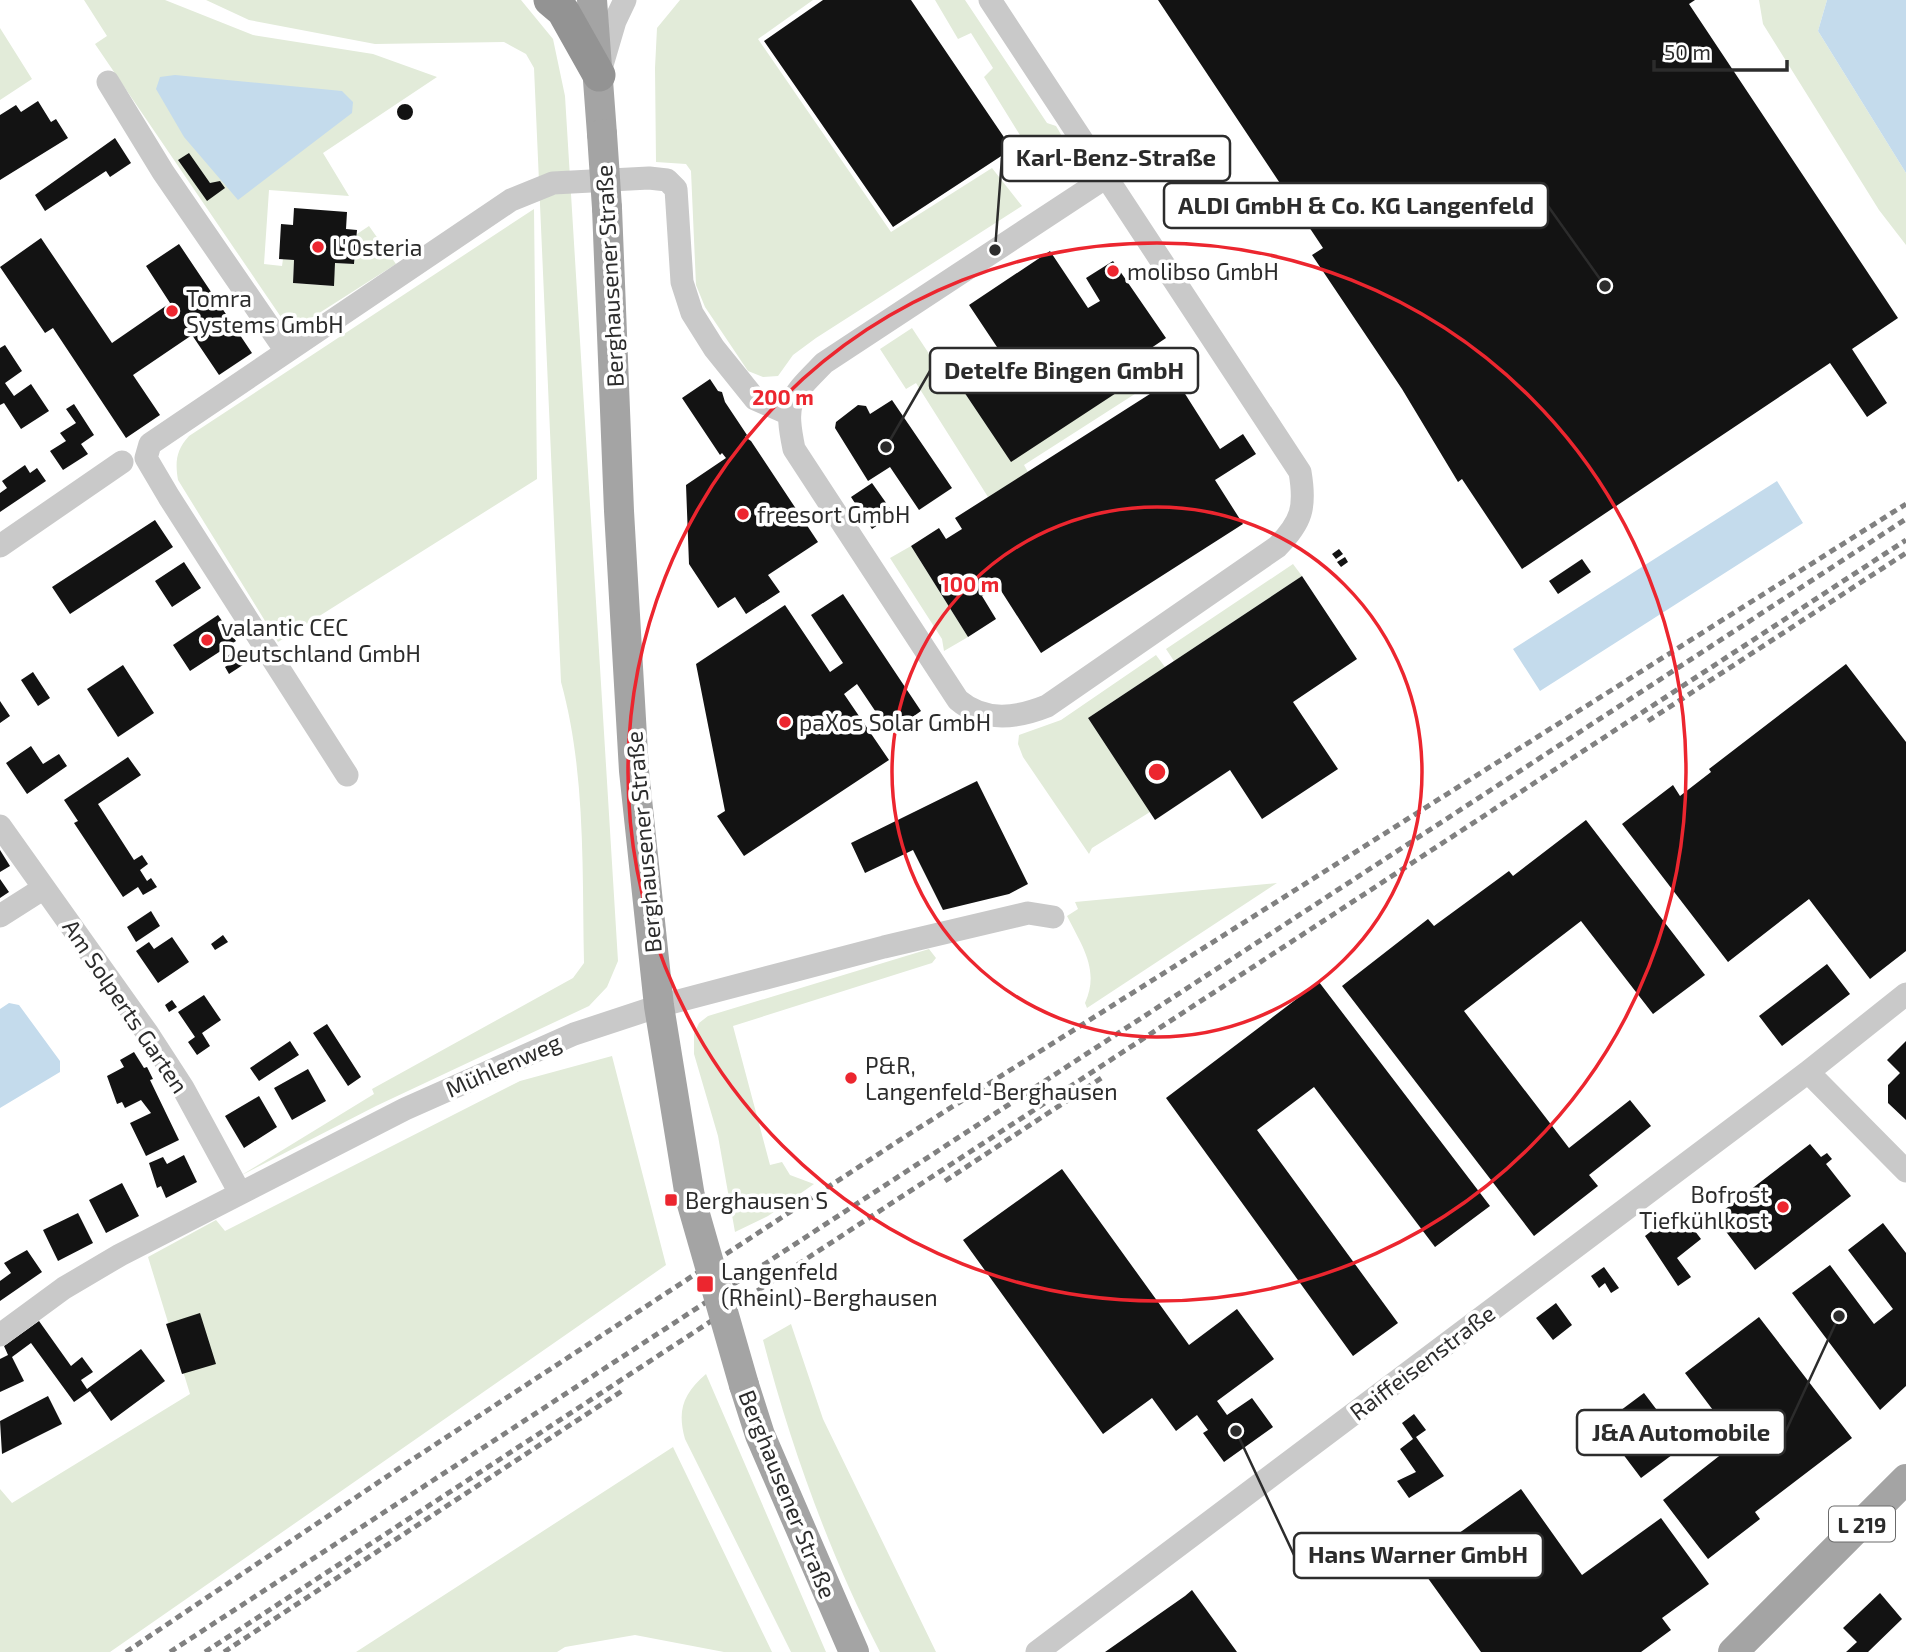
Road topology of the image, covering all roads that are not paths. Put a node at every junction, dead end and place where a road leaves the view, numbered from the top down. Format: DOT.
graph roads {
  1 [pos="550,0"];
  2 [pos="592,0"];
  3 [pos="625,0"];
  4 [pos="990,0"];
  5 [pos="599,75"];
  6 [pos="108,82"];
  7 [pos="1108,176"];
  8 [pos="286,351"];
  9 [pos="787,413"];
  10 [pos="122,462"];
  11 [pos="0,546"];
  12 [pos="347,775"];
  13 [pos="0,826"];
  14 [pos="44,888"];
  15 [pos="0,916"];
  16 [pos="1053,917"];
  17 [pos="1906,994"];
  18 [pos="659,1006"];
  19 [pos="1808,1072"];
  20 [pos="1906,1171"];
  21 [pos="240,1193"];
  22 [pos="0,1335"];
  23 [pos="1906,1479"];
  24 [pos="854,1652"];
  25 [pos="1037,1652"];
  26 [pos="1733,1652"];
  1 -- 5 [label="highway"];
  2 -- 5 [label="main road, Berghausener Straße"];
  3 -- 5 [label="street"];
  4 -- 7 [label="street"];
  5 -- 18 [label="main road, Berghausener Straße, bridge"];
  6 -- 8 [label="street"];
  7 -- 9 [label="street"];
  7 -- 9 [label="street"];
  8 -- 9 [label="street"];
  8 -- 12 [label="street"];
  10 -- 11 [label="street"];
  13 -- 14 [label="street, Am Solperts Garten"];
  14 -- 15 [label="street"];
  14 -- 21 [label="street, Am Solperts Garten"];
  16 -- 18 [label="street, Mühlenweg"];
  17 -- 19 [label="street, Raiffeisenstraße"];
  18 -- 21 [label="street, Mühlenweg"];
  18 -- 24 [label="main road, Berghausener Straße, bridge"];
  19 -- 20 [label="street"];
  19 -- 25 [label="street, Raiffeisenstraße"];
  21 -- 22 [label="street, Mühlenweg"];
  23 -- 26 [label="main road, L 219"];
}
